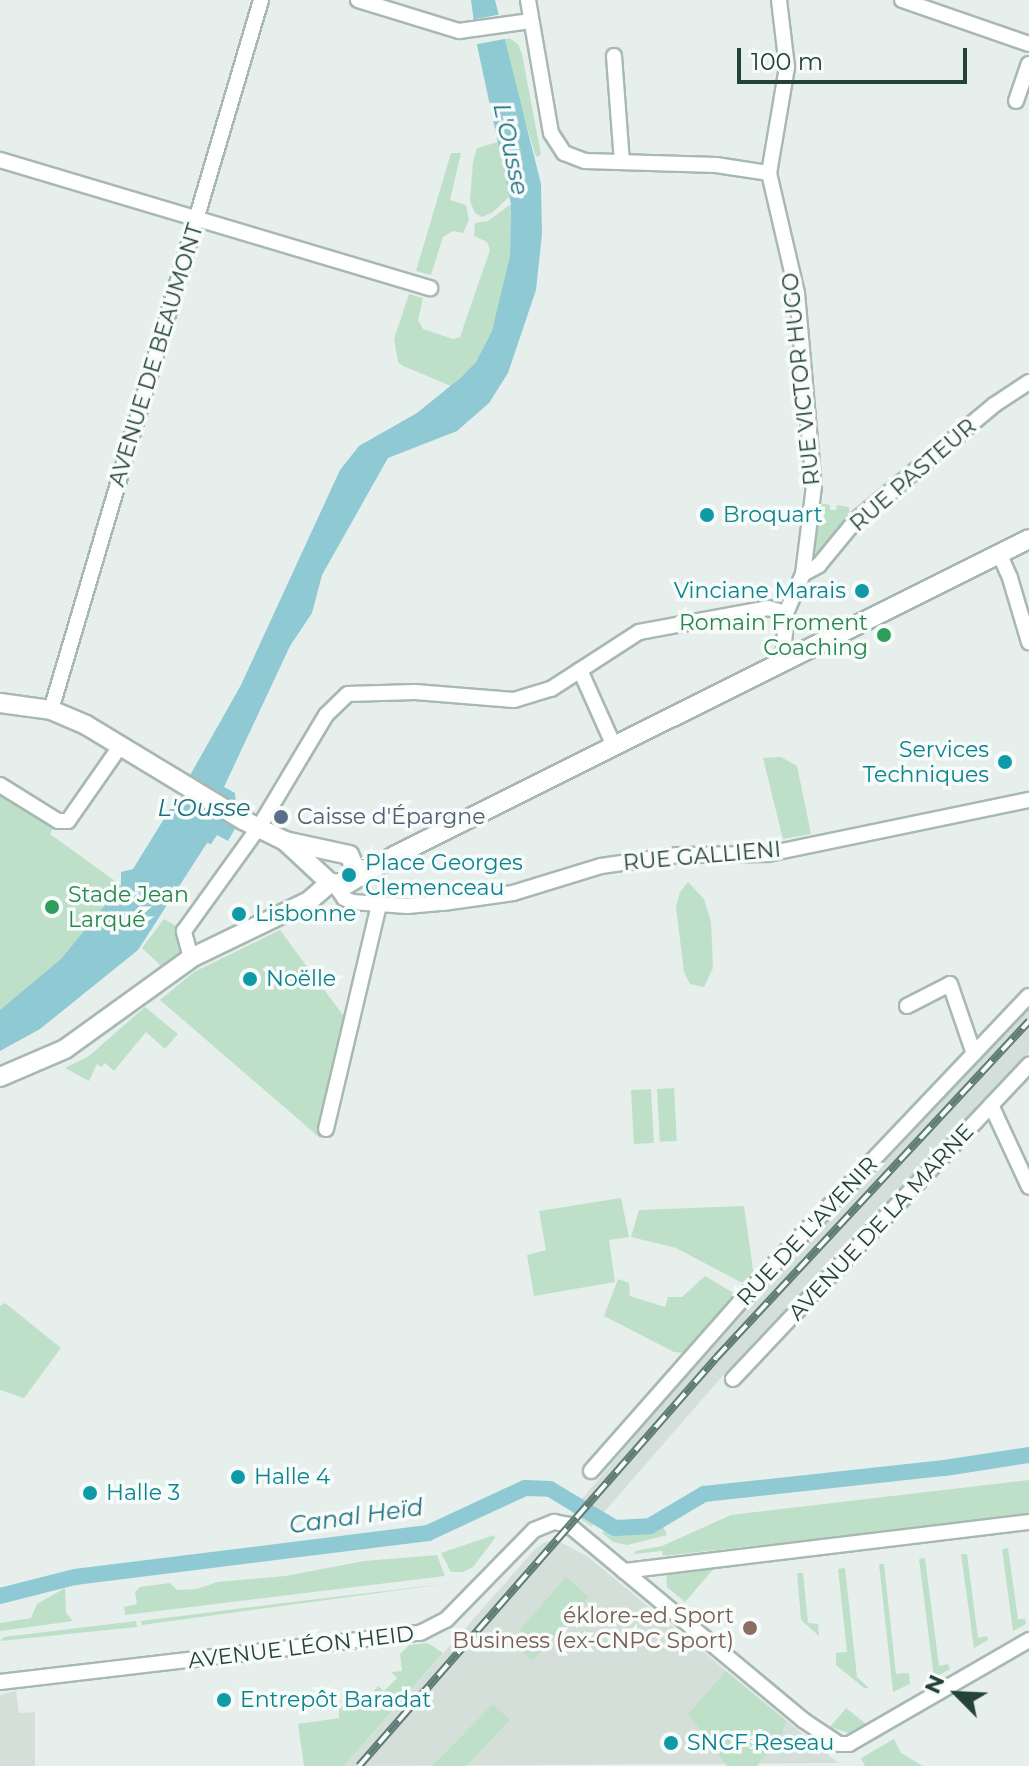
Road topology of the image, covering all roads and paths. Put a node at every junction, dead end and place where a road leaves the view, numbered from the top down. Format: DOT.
graph roads {
  1 [pos="261,0"];
  2 [pos="358,0"];
  3 [pos="528,0"];
  4 [pos="779,0"];
  5 [pos="902,0"];
  6 [pos="530,21"];
  7 [pos="1029,44"];
  8 [pos="614,56"];
  9 [pos="1029,64"];
  10 [pos="1016,101"];
  11 [pos="0,160"];
  12 [pos="622,162"];
  13 [pos="769,173"];
  14 [pos="197,218"];
  15 [pos="430,288"];
  16 [pos="1029,382"];
  17 [pos="1029,539"];
  18 [pos="999,553"];
  19 [pos="803,574"];
  20 [pos="786,613"];
  21 [pos="1029,642"];
  22 [pos="783,663"];
  23 [pos="580,670"];
  24 [pos="0,703"];
  25 [pos="51,710"];
  26 [pos="121,745"];
  27 [pos="614,746"];
  28 [pos="0,785"];
  29 [pos="1029,800"];
  30 [pos="251,824"];
  31 [pos="285,841"];
  32 [pos="342,854"];
  33 [pos="389,858"];
  34 [pos="335,881"];
  35 [pos="379,904"];
  36 [pos="191,958"];
  37 [pos="1029,996"];
  38 [pos="907,1006"];
  39 [pos="974,1054"];
  40 [pos="1029,1065"];
  41 [pos="0,1077"];
  42 [pos="991,1105"];
  43 [pos="326,1129"];
  44 [pos="1029,1187"];
  45 [pos="733,1379"];
  46 [pos="591,1471"];
  47 [pos="1029,1522"];
  48 [pos="624,1571"];
  49 [pos="1029,1640"];
  50 [pos="0,1682"];
  1 -- 14 [label="street, AVENUE DE BEAUMONT"];
  2 -- 6 [label="street"];
  3 -- 6 [label="street"];
  4 -- 13 [label="street, RUE VICTOR HUGO"];
  5 -- 7 [label="street"];
  6 -- 12 [label="street"];
  8 -- 12 [label="street"];
  9 -- 10 [label="street"];
  11 -- 14 [label="street"];
  12 -- 13 [label="street"];
  13 -- 19 [label="street, RUE VICTOR HUGO"];
  14 -- 15 [label="street"];
  14 -- 25 [label="street, AVENUE DE BEAUMONT"];
  16 -- 19 [label="street, RUE PASTEUR"];
  17 -- 18 [label="main road"];
  18 -- 21 [label="street"];
  18 -- 22 [label="main road"];
  19 -- 20 [label="street, RUE VICTOR HUGO"];
  20 -- 22 [label="street, RUE VICTOR HUGO"];
  20 -- 23 [label="street"];
  22 -- 27 [label="main road"];
  23 -- 27 [label="street"];
  23 -- 30 [label="street"];
  24 -- 25 [label="main road"];
  25 -- 26 [label="main road"];
  26 -- 28 [label="street"];
  26 -- 30 [label="main road"];
  27 -- 33 [label="main road"];
  29 -- 35 [label="street, RUE GALLIENI"];
  30 -- 31 [label="main road"];
  30 -- 36 [label="street"];
  31 -- 32 [label="main road"];
  31 -- 34 [label="main road"];
  32 -- 33 [label="main road"];
  32 -- 34 [label="main road"];
  32 -- 34 [label="main road"];
  33 -- 34 [label="main road"];
  34 -- 35 [label="street, RUE GALLIENI"];
  34 -- 36 [label="main road"];
  35 -- 43 [label="street"];
  36 -- 41 [label="main road"];
  37 -- 39 [label="street, RUE DE L'AVENIR"];
  38 -- 39 [label="street"];
  39 -- 46 [label="street, RUE DE L'AVENIR"];
  40 -- 42 [label="street, AVENUE DE LA MARNE"];
  42 -- 44 [label="street"];
  42 -- 45 [label="street, AVENUE DE LA MARNE"];
  47 -- 48 [label="street"];
  48 -- 49 [label="street, AVENUE LÉON HEID"];
  48 -- 50 [label="street, AVENUE LÉON HEID"];
}
